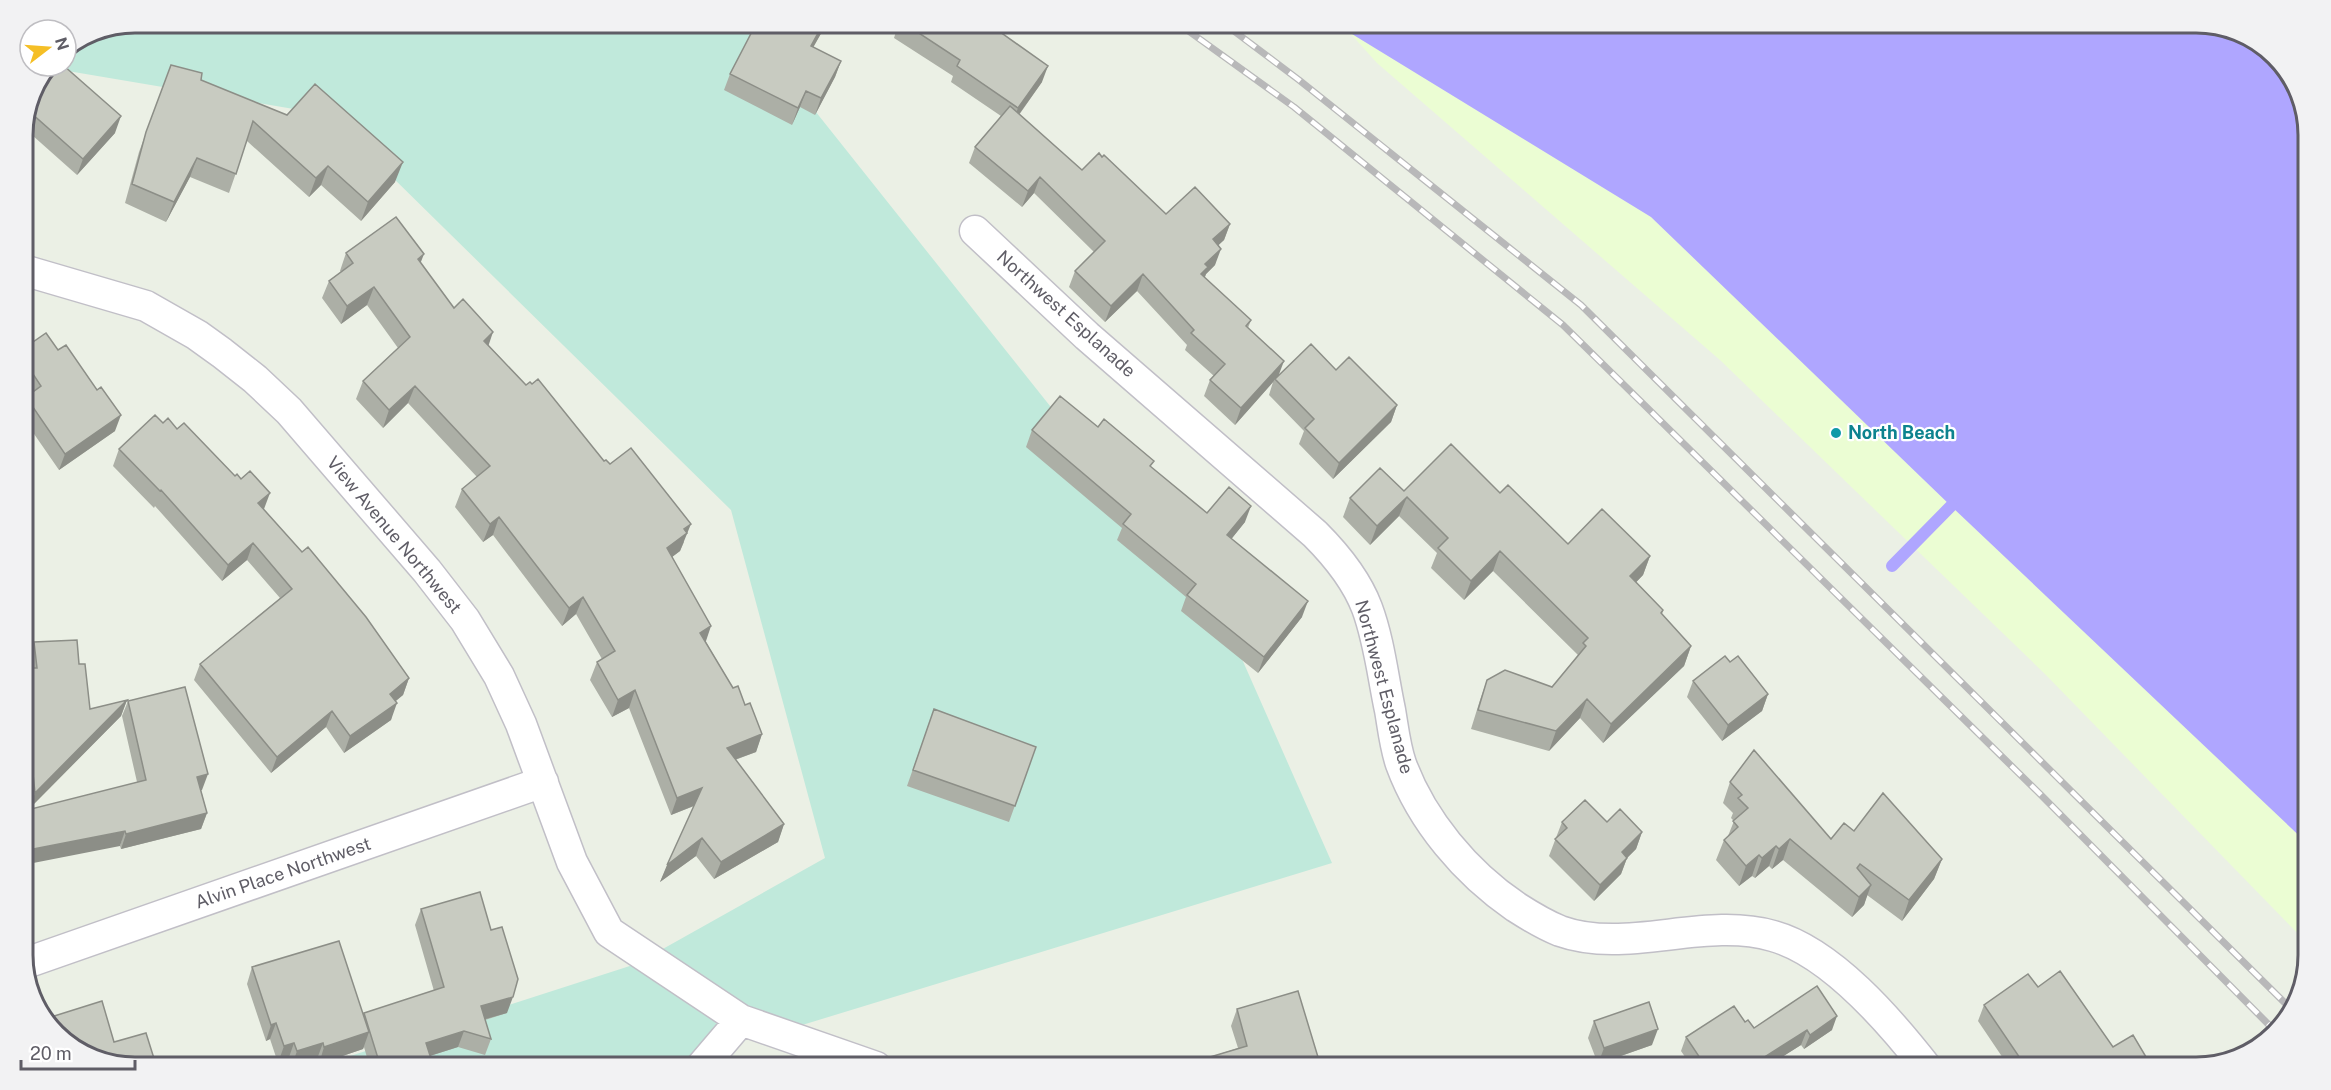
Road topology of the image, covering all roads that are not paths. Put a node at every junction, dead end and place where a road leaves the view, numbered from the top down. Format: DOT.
graph roads {
  1 [pos="975,231"];
  2 [pos="33,273"];
  3 [pos="543,782"];
  4 [pos="33,960"];
  5 [pos="741,1020"];
  6 [pos="710,1057"];
  7 [pos="845,1057"];
  8 [pos="1917,1057"];
  1 -- 8 [label="street, Northwest Esplanade"];
  2 -- 3 [label="street, View Avenue Northwest"];
  3 -- 4 [label="street, Alvin Place Northwest"];
  3 -- 5 [label="street, View Avenue Northwest"];
  5 -- 6 [label="street"];
  5 -- 7 [label="street, View Avenue Northwest"];
}
